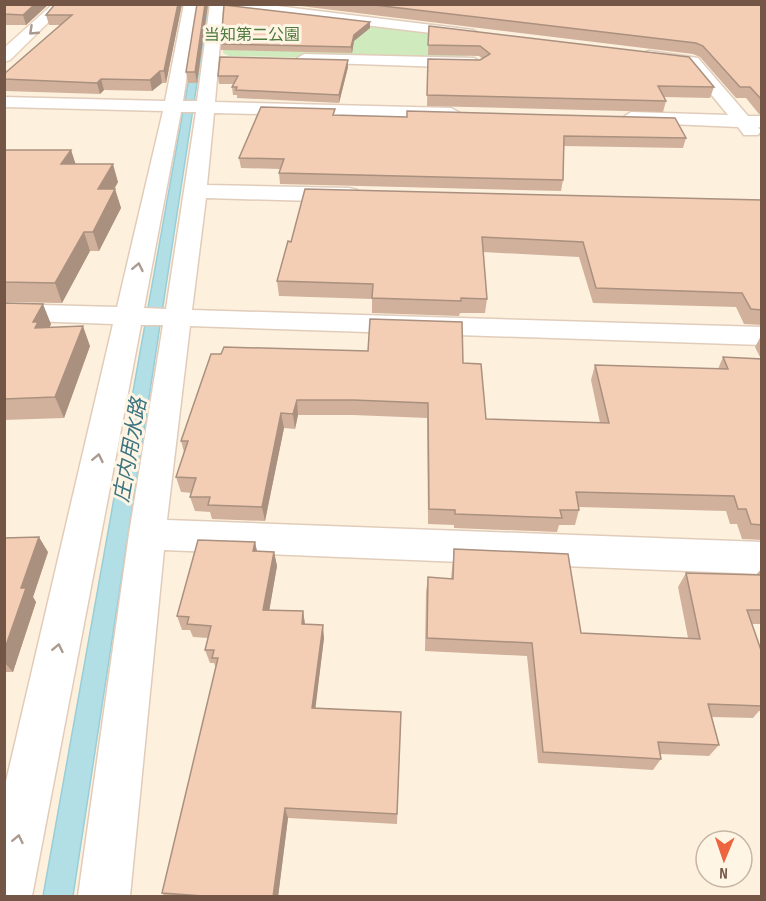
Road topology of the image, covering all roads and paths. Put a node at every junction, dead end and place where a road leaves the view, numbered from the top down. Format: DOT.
graph roads {
  1 [pos="61,4"];
  2 [pos="191,4"];
  3 [pos="218,4"];
  4 [pos="223,4"];
  5 [pos="628,54"];
  6 [pos="4,57"];
  7 [pos="293,59"];
  8 [pos="4,102"];
  9 [pos="190,106"];
  10 [pos="466,114"];
  11 [pos="616,117"];
  12 [pos="743,121"];
  13 [pos="762,122"];
  14 [pos="762,144"];
  15 [pos="196,191"];
  16 [pos="373,195"];
  17 [pos="4,312"];
  18 [pos="153,316"];
  19 [pos="762,336"];
  20 [pos="147,534"];
  21 [pos="762,558"];
  22 [pos="6,897"];
  23 [pos="104,897"];
  1 -- 6 [label="street, one-way"];
  2 -- 9 [label="street"];
  3 -- 9 [label="street"];
  4 -- 7 [label="street"];
  5 -- 12 [label="street"];
  8 -- 9 [label="street"];
  9 -- 10 [label="street"];
  9 -- 15 [label="street"];
  18 -- 9 [label="street, one-way"];
  11 -- 12 [label="street"];
  12 -- 13 [label="street"];
  12 -- 14 [label="street"];
  15 -- 16 [label="street"];
  15 -- 18 [label="street"];
  17 -- 18 [label="street"];
  18 -- 19 [label="street"];
  18 -- 20 [label="street"];
  22 -- 18 [label="street, one-way"];
  20 -- 21 [label="street"];
  20 -- 23 [label="street"];
}
